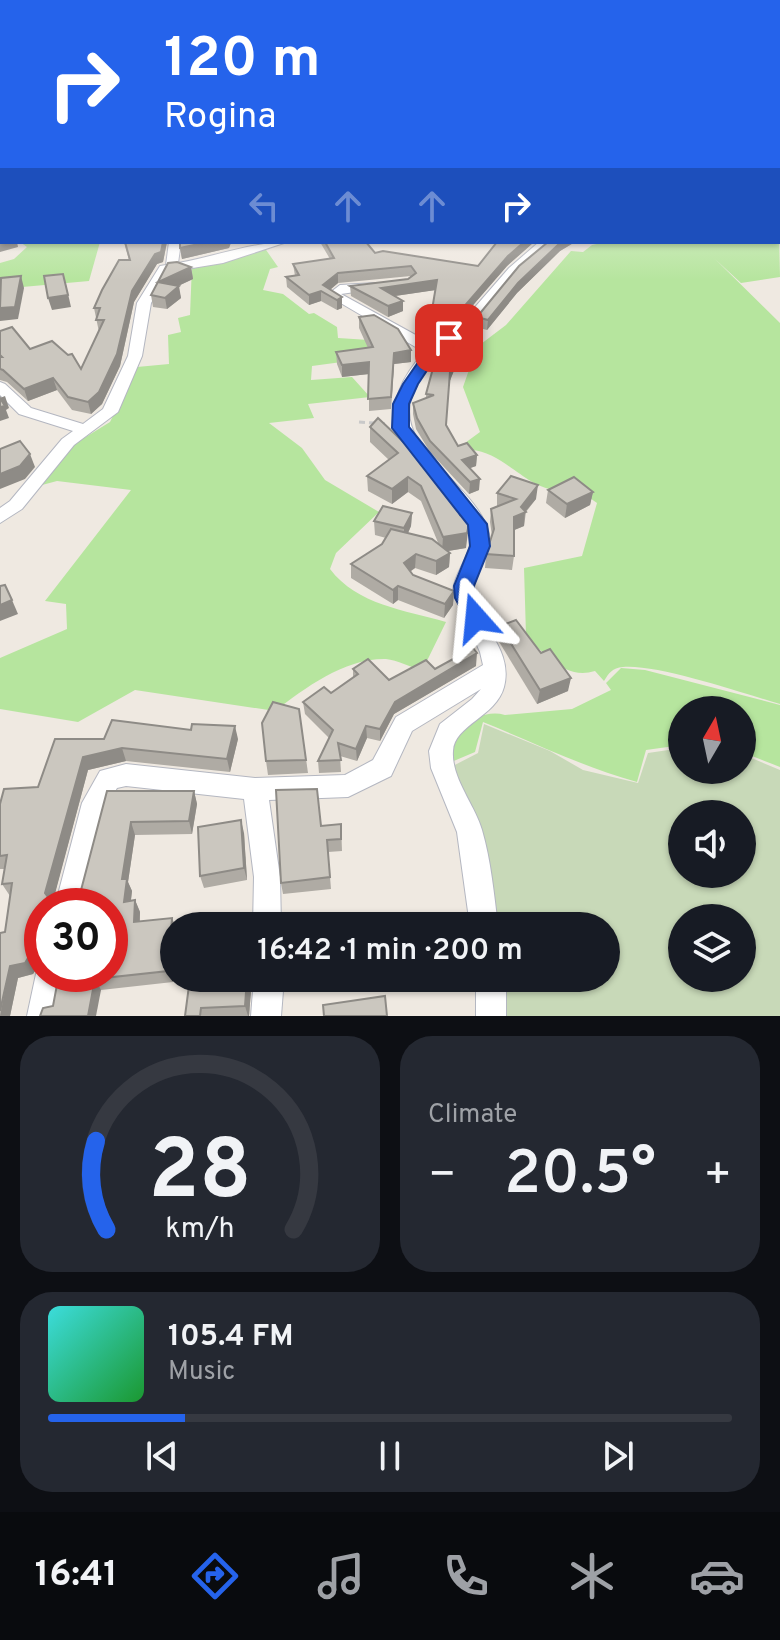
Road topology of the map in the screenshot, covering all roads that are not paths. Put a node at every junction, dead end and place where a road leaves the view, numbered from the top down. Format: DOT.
graph roads {
  1 [pos="175,244"];
  2 [pos="274,244"];
  3 [pos="544,244"];
  4 [pos="172,266"];
  5 [pos="388,284"];
  6 [pos="433,351"];
  7 [pos="0,387"];
  8 [pos="83,429"];
  9 [pos="0,517"];
  10 [pos="441,588"];
  11 [pos="465,598"];
  12 [pos="495,669"];
  13 [pos="255,789"];
  14 [pos="74,888"];
  15 [pos="267,912"];
  16 [pos="482,912"];
  17 [pos="47,992"];
  18 [pos="268,992"];
  19 [pos="491,992"];
  20 [pos="42,1016"];
  21 [pos="266,1016"];
  22 [pos="491,1016"];
  1 -- 4 [label="street"];
  2 -- 4 [label="street"];
  3 -- 6 [label="street"];
  4 -- 8 [label="street"];
  5 -- 6 [label="street"];
  6 -- 11 [label="street"];
  7 -- 8 [label="street"];
  8 -- 9 [label="street"];
  10 -- 11 [label="street"];
  11 -- 12 [label="street"];
  12 -- 13 [label="street"];
  12 -- 16 [label="street"];
  13 -- 14 [label="street"];
  13 -- 15 [label="street"];
  17 -- 20 [label="street"];
  18 -- 21 [label="street"];
  19 -- 22 [label="street"];
}
